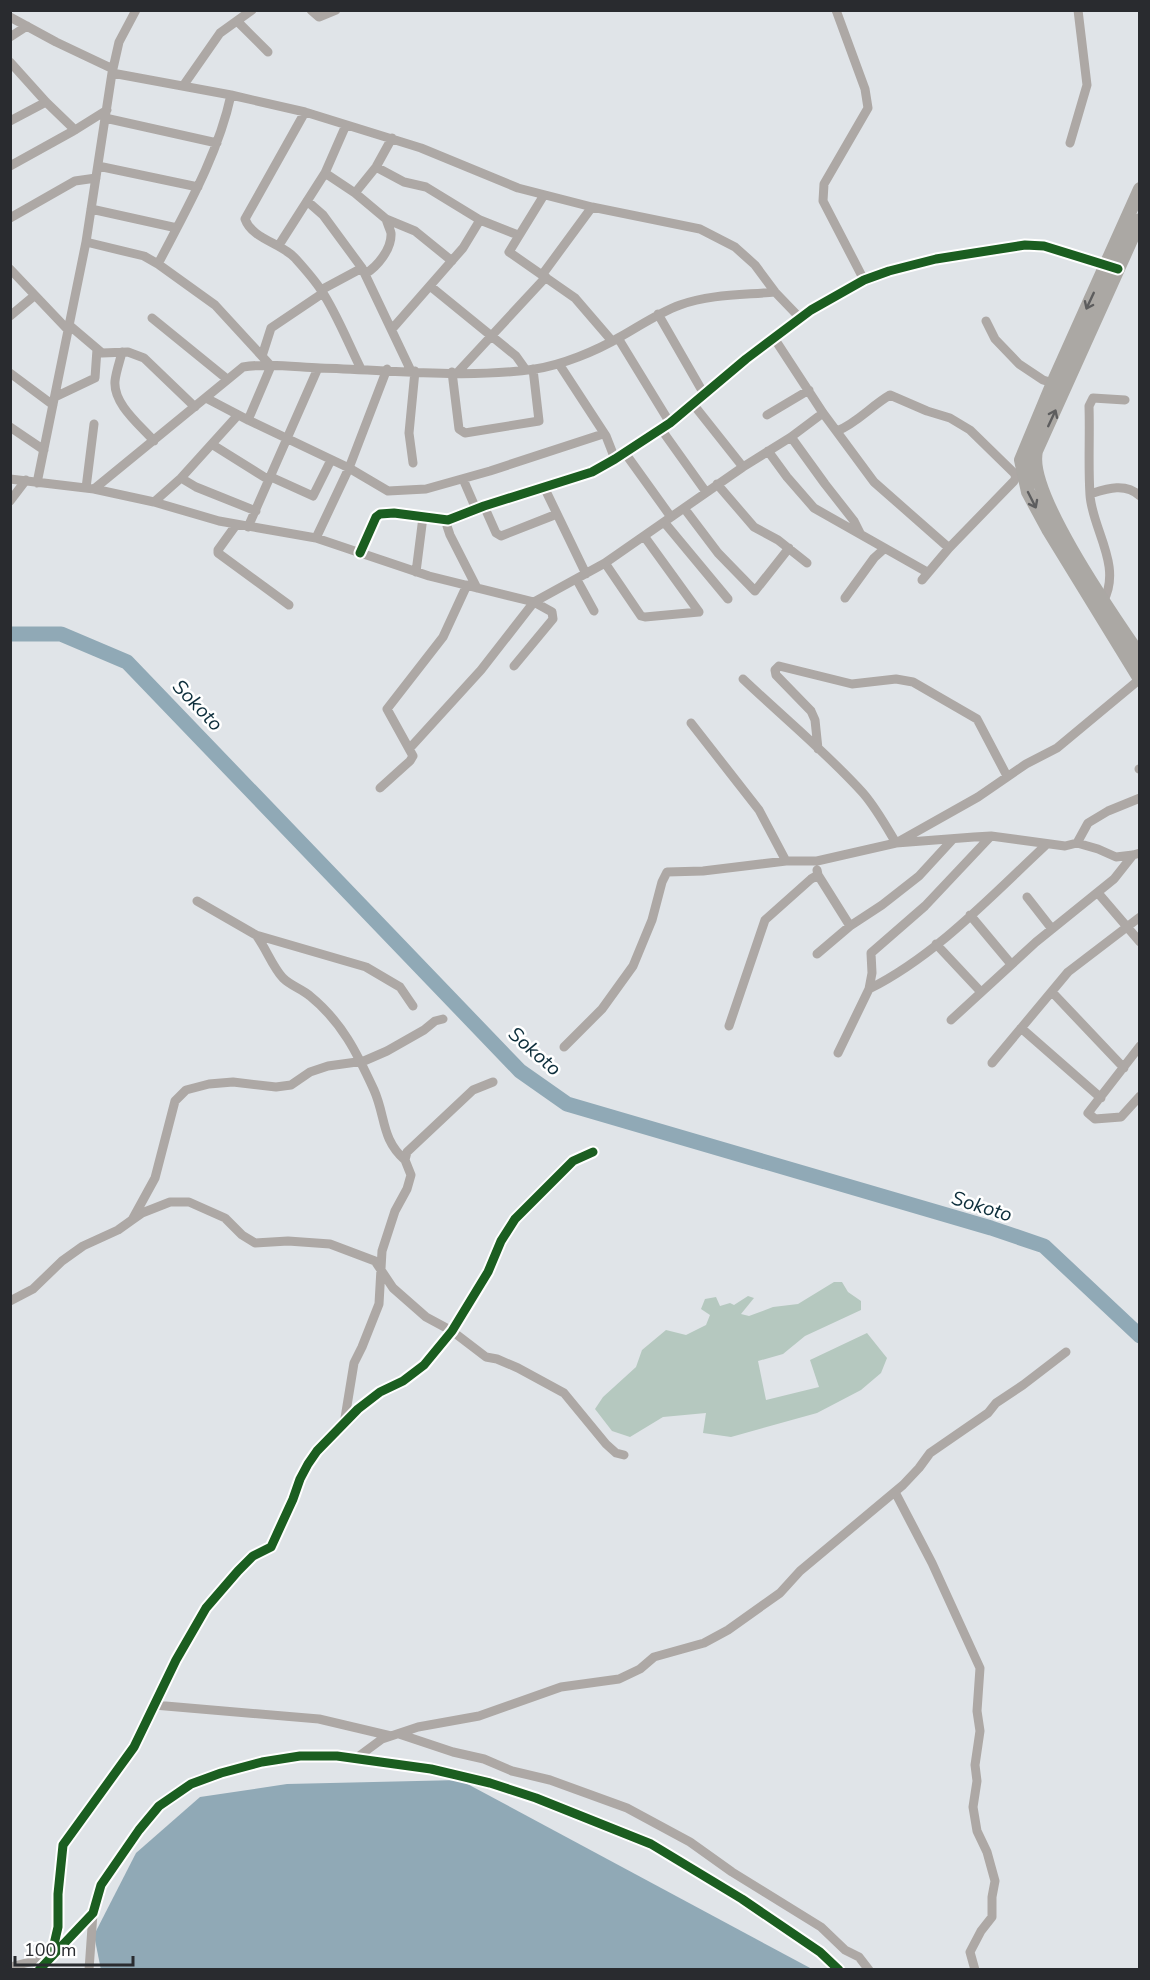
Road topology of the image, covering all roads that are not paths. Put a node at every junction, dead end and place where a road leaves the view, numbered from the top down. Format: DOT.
graph roads {
  1 [pos="136,10"];
  2 [pos="252,10"];
  3 [pos="311,10"];
  4 [pos="336,10"];
  5 [pos="836,10"];
  6 [pos="1078,10"];
  7 [pos="10,17"];
  8 [pos="237,21"];
  9 [pos="27,26"];
  10 [pos="10,37"];
  11 [pos="268,52"];
  12 [pos="12,66"];
  13 [pos="113,71"];
  14 [pos="183,86"];
  15 [pos="231,95"];
  16 [pos="46,102"];
  17 [pos="305,112"];
  18 [pos="106,114"];
  19 [pos="10,121"];
  20 [pos="346,125"];
  21 [pos="75,130"];
  22 [pos="392,138"];
  23 [pos="217,143"];
  24 [pos="1070,143"];
  25 [pos="10,166"];
  26 [pos="98,166"];
  27 [pos="376,166"];
  28 [pos="325,173"];
  29 [pos="96,178"];
  30 [pos="198,187"];
  31 [pos="1140,189"];
  32 [pos="355,194"];
  33 [pos="544,195"];
  34 [pos="307,201"];
  35 [pos="592,207"];
  36 [pos="92,209"];
  37 [pos="10,218"];
  38 [pos="386,219"];
  39 [pos="480,220"];
  40 [pos="1140,220"];
  41 [pos="177,228"];
  42 [pos="518,236"];
  43 [pos="1131,237"];
  44 [pos="86,242"];
  45 [pos="279,245"];
  46 [pos="452,261"];
  47 [pos="158,264"];
  48 [pos="1112,267"];
  49 [pos="10,269"];
  50 [pos="363,271"];
  51 [pos="544,276"];
  52 [pos="864,280"];
  53 [pos="430,286"];
  54 [pos="322,292"];
  55 [pos="775,292"];
  56 [pos="34,296"];
  57 [pos="658,314"];
  58 [pos="10,316"];
  59 [pos="152,318"];
  60 [pos="801,318"];
  61 [pos="986,321"];
  62 [pos="69,328"];
  63 [pos="392,329"];
  64 [pos="492,337"];
  65 [pos="774,338"];
  66 [pos="615,340"];
  67 [pos="97,349"];
  68 [pos="122,352"];
  69 [pos="262,356"];
  70 [pos="559,364"];
  71 [pos="271,366"];
  72 [pos="318,368"];
  73 [pos="361,369"];
  74 [pos="387,369"];
  75 [pos="530,369"];
  76 [pos="413,371"];
  77 [pos="10,373"];
  78 [pos="454,373"];
  79 [pos="227,379"];
  80 [pos="1053,383"];
  81 [pos="809,390"];
  82 [pos="704,394"];
  83 [pos="206,398"];
  84 [pos="1125,400"];
  85 [pos="54,401"];
  86 [pos="693,404"];
  87 [pos="195,407"];
  88 [pos="824,413"];
  89 [pos="238,415"];
  90 [pos="767,415"];
  91 [pos="248,420"];
  92 [pos="670,423"];
  93 [pos="94,424"];
  94 [pos="10,427"];
  95 [pos="661,429"];
  96 [pos="837,431"];
  97 [pos="603,434"];
  98 [pos="791,437"];
  99 [pos="288,439"];
  100 [pos="154,441"];
  101 [pos="213,445"];
  102 [pos="44,450"];
  103 [pos="768,451"];
  104 [pos="625,453"];
  105 [pos="615,459"];
  106 [pos="331,460"];
  107 [pos="412,463"];
  108 [pos="743,466"];
  109 [pos="349,468"];
  110 [pos="10,478"];
  111 [pos="181,478"];
  112 [pos="270,479"];
  113 [pos="463,479"];
  114 [pos="26,480"];
  115 [pos="37,483"];
  116 [pos="717,484"];
  117 [pos="543,487"];
  118 [pos="90,489"];
  119 [pos="706,492"];
  120 [pos="1090,494"];
  121 [pos="1140,496"];
  122 [pos="10,501"];
  123 [pos="154,502"];
  124 [pos="480,508"];
  125 [pos="684,508"];
  126 [pos="256,511"];
  127 [pos="557,514"];
  128 [pos="423,517"];
  129 [pos="668,519"];
  130 [pos="448,520"];
  131 [pos="236,525"];
  132 [pos="248,527"];
  133 [pos="860,533"];
  134 [pos="644,536"];
  135 [pos="316,538"];
  136 [pos="789,548"];
  137 [pos="949,548"];
  138 [pos="884,549"];
  139 [pos="360,553"];
  140 [pos="605,563"];
  141 [pos="807,563"];
  142 [pos="416,572"];
  143 [pos="586,574"];
  144 [pos="577,580"];
  145 [pos="467,585"];
  146 [pos="477,588"];
  147 [pos="845,598"];
  148 [pos="728,599"];
  149 [pos="534,602"];
  150 [pos="1104,602"];
  151 [pos="289,606"];
  152 [pos="594,611"];
  153 [pos="1111,624"];
  154 [pos="1120,637"];
  155 [pos="1140,656"];
  156 [pos="514,666"];
  157 [pos="743,679"];
  158 [pos="1140,679"];
  159 [pos="691,723"];
  160 [pos="410,749"];
  161 [pos="818,749"];
  162 [pos="1007,776"];
  163 [pos="380,788"];
  164 [pos="1140,798"];
  165 [pos="991,836"];
  166 [pos="953,839"];
  167 [pos="896,843"];
  168 [pos="1077,843"];
  169 [pos="1047,844"];
  170 [pos="1136,854"];
  171 [pos="786,861"];
  172 [pos="817,861"];
  173 [pos="818,875"];
  174 [pos="1098,893"];
  175 [pos="1027,897"];
  176 [pos="197,901"];
  177 [pos="970,915"];
  178 [pos="1140,917"];
  179 [pos="850,926"];
  180 [pos="1126,928"];
  181 [pos="1052,929"];
  182 [pos="256,935"];
  183 [pos="1140,942"];
  184 [pos="936,944"];
  185 [pos="817,954"];
  186 [pos="1011,964"];
  187 [pos="869,989"];
  188 [pos="981,992"];
  189 [pos="1052,992"];
  190 [pos="413,1005"];
  191 [pos="443,1019"];
  192 [pos="951,1020"];
  193 [pos="729,1026"];
  194 [pos="1021,1028"];
  195 [pos="1140,1046"];
  196 [pos="564,1047"];
  197 [pos="838,1053"];
  198 [pos="359,1062"];
  199 [pos="992,1063"];
  200 [pos="1124,1068"];
  201 [pos="493,1082"];
  202 [pos="1140,1096"];
  203 [pos="1101,1098"];
  204 [pos="593,1152"];
  205 [pos="405,1160"];
  206 [pos="132,1220"];
  207 [pos="380,1267"];
  208 [pos="10,1301"];
  209 [pos="452,1331"];
  210 [pos="1066,1352"];
  211 [pos="344,1424"];
  212 [pos="624,1455"];
  213 [pos="894,1492"];
  214 [pos="154,1705"];
  215 [pos="395,1735"];
  216 [pos="355,1759"];
  217 [pos="93,1913"];
  218 [pos="56,1951"];
  219 [pos="10,1967"];
  220 [pos="39,1970"];
  221 [pos="89,1970"];
  222 [pos="840,1970"];
  223 [pos="869,1970"];
  224 [pos="975,1970"];
  1 -- 13 [label="street"];
  2 -- 8 [label="street"];
  3 -- 4 [label="street"];
  5 -- 52 [label="street"];
  6 -- 24 [label="street"];
  7 -- 9 [label="street"];
  8 -- 11 [label="street"];
  8 -- 14 [label="street"];
  9 -- 10 [label="street"];
  9 -- 13 [label="street"];
  12 -- 16 [label="street"];
  13 -- 14 [label="street"];
  13 -- 18 [label="street"];
  14 -- 15 [label="street"];
  15 -- 17 [label="street"];
  15 -- 23 [label="street"];
  16 -- 19 [label="street"];
  16 -- 21 [label="street"];
  17 -- 20 [label="street"];
  17 -- 45 [label="street"];
  18 -- 21 [label="street"];
  18 -- 23 [label="street"];
  18 -- 26 [label="street"];
  20 -- 22 [label="street"];
  20 -- 28 [label="street"];
  21 -- 25 [label="street"];
  22 -- 27 [label="street"];
  22 -- 33 [label="street"];
  23 -- 30 [label="street"];
  26 -- 29 [label="street"];
  26 -- 30 [label="street"];
  27 -- 32 [label="street"];
  27 -- 39 [label="street"];
  28 -- 32 [label="street"];
  28 -- 34 [label="street"];
  29 -- 36 [label="street"];
  29 -- 37 [label="street"];
  30 -- 41 [label="street"];
  31 -- 43 [label="street"];
  32 -- 38 [label="street"];
  33 -- 35 [label="street"];
  33 -- 42 [label="street"];
  34 -- 45 [label="street"];
  34 -- 50 [label="street"];
  35 -- 51 [label="street"];
  35 -- 55 [label="street"];
  36 -- 41 [label="street"];
  36 -- 44 [label="street"];
  38 -- 46 [label="street"];
  38 -- 50 [label="street"];
  39 -- 42 [label="street"];
  39 -- 46 [label="street"];
  40 -- 43 [label="street"];
  41 -- 47 [label="street"];
  42 -- 51 [label="street"];
  43 -- 48 [label="street"];
  44 -- 47 [label="street"];
  44 -- 62 [label="street"];
  45 -- 54 [label="street"];
  46 -- 53 [label="street"];
  47 -- 69 [label="street"];
  48 -- 52 [label="street"];
  48 -- 80 [label="street, one-way"];
  150 -- 48 [label="street, one-way"];
  49 -- 56 [label="street"];
  50 -- 54 [label="street"];
  50 -- 63 [label="street"];
  51 -- 64 [label="street"];
  51 -- 66 [label="street"];
  52 -- 60 [label="street"];
  53 -- 63 [label="street"];
  53 -- 64 [label="street"];
  54 -- 69 [label="street"];
  54 -- 73 [label="street"];
  55 -- 57 [label="street"];
  55 -- 60 [label="street"];
  56 -- 58 [label="street"];
  56 -- 62 [label="street"];
  57 -- 66 [label="street"];
  57 -- 82 [label="street"];
  59 -- 79 [label="street"];
  60 -- 65 [label="street"];
  61 -- 80 [label="street"];
  62 -- 67 [label="street"];
  62 -- 85 [label="street"];
  63 -- 76 [label="street"];
  64 -- 75 [label="street"];
  64 -- 78 [label="street"];
  65 -- 81 [label="street"];
  65 -- 82 [label="street"];
  66 -- 70 [label="street"];
  66 -- 92 [label="street"];
  67 -- 68 [label="street"];
  67 -- 85 [label="street"];
  68 -- 87 [label="street"];
  68 -- 100 [label="street"];
  69 -- 71 [label="street"];
  70 -- 75 [label="street"];
  70 -- 97 [label="street"];
  71 -- 72 [label="street"];
  71 -- 79 [label="street"];
  71 -- 91 [label="street"];
  72 -- 73 [label="street"];
  72 -- 99 [label="street"];
  73 -- 74 [label="street"];
  74 -- 76 [label="street"];
  74 -- 109 [label="street"];
  75 -- 78 [label="street"];
  75 -- 78 [label="street"];
  76 -- 78 [label="street"];
  76 -- 107 [label="street"];
  77 -- 85 [label="street"];
  79 -- 83 [label="street"];
  80 -- 153 [label="street, one-way"];
  81 -- 88 [label="street"];
  81 -- 90 [label="street"];
  82 -- 86 [label="street"];
  83 -- 87 [label="street"];
  83 -- 89 [label="street"];
  84 -- 120 [label="street"];
  85 -- 102 [label="street"];
  86 -- 92 [label="street"];
  86 -- 108 [label="street"];
  87 -- 100 [label="street"];
  88 -- 96 [label="street"];
  88 -- 98 [label="street"];
  89 -- 91 [label="street"];
  89 -- 101 [label="street"];
  91 -- 99 [label="street"];
  92 -- 95 [label="street"];
  93 -- 118 [label="street"];
  94 -- 102 [label="street"];
  95 -- 104 [label="street"];
  95 -- 119 [label="street"];
  96 -- 137 [label="street"];
  96 -- 137 [label="street"];
  97 -- 105 [label="street"];
  97 -- 113 [label="street"];
  98 -- 103 [label="street"];
  98 -- 133 [label="street"];
  99 -- 106 [label="street"];
  99 -- 112 [label="street"];
  100 -- 118 [label="street"];
  101 -- 111 [label="street"];
  101 -- 112 [label="street"];
  102 -- 115 [label="street"];
  103 -- 108 [label="street"];
  103 -- 133 [label="street"];
  104 -- 105 [label="street"];
  104 -- 129 [label="street"];
  105 -- 117 [label="street"];
  106 -- 109 [label="street"];
  106 -- 112 [label="street"];
  108 -- 116 [label="street"];
  109 -- 113 [label="street"];
  109 -- 135 [label="street"];
  110 -- 114 [label="street"];
  111 -- 123 [label="street"];
  111 -- 126 [label="street"];
  112 -- 126 [label="street"];
  113 -- 124 [label="street"];
  114 -- 115 [label="street"];
  114 -- 122 [label="street"];
  115 -- 118 [label="street"];
  116 -- 119 [label="street"];
  116 -- 136 [label="street"];
  117 -- 124 [label="street"];
  117 -- 127 [label="street"];
  118 -- 123 [label="street"];
  119 -- 125 [label="street"];
  120 -- 121 [label="street"];
  120 -- 150 [label="street"];
  123 -- 131 [label="street"];
  124 -- 127 [label="street"];
  124 -- 130 [label="street"];
  125 -- 129 [label="street"];
  125 -- 136 [label="street"];
  126 -- 132 [label="street"];
  127 -- 143 [label="street"];
  128 -- 130 [label="street"];
  128 -- 139 [label="street"];
  128 -- 142 [label="street"];
  129 -- 134 [label="street"];
  129 -- 148 [label="street"];
  130 -- 146 [label="street"];
  131 -- 132 [label="street"];
  131 -- 151 [label="street"];
  132 -- 135 [label="street"];
  133 -- 138 [label="street"];
  134 -- 140 [label="street"];
  134 -- 140 [label="street"];
  135 -- 139 [label="street"];
  136 -- 141 [label="street"];
  137 -- 138 [label="street"];
  138 -- 147 [label="street"];
  139 -- 142 [label="street"];
  140 -- 143 [label="street"];
  142 -- 145 [label="street"];
  143 -- 144 [label="street"];
  144 -- 149 [label="street"];
  144 -- 152 [label="street"];
  145 -- 146 [label="street"];
  145 -- 160 [label="street"];
  146 -- 149 [label="street"];
  149 -- 156 [label="street"];
  149 -- 160 [label="street"];
  150 -- 153 [label="street"];
  153 -- 154 [label="street"];
  154 -- 155 [label="street"];
  154 -- 158 [label="street"];
  157 -- 161 [label="street"];
  158 -- 162 [label="street"];
  159 -- 171 [label="street"];
  160 -- 163 [label="street"];
  161 -- 162 [label="street"];
  161 -- 167 [label="street"];
  162 -- 167 [label="street"];
  164 -- 168 [label="street"];
  165 -- 166 [label="street"];
  165 -- 169 [label="street"];
  165 -- 187 [label="street"];
  166 -- 167 [label="street"];
  166 -- 179 [label="street"];
  167 -- 172 [label="street"];
  168 -- 169 [label="street"];
  168 -- 170 [label="street"];
  169 -- 177 [label="street"];
  170 -- 174 [label="street"];
  171 -- 172 [label="street"];
  171 -- 196 [label="street"];
  172 -- 173 [label="street"];
  173 -- 179 [label="street"];
  173 -- 193 [label="street"];
  174 -- 180 [label="street"];
  174 -- 181 [label="street"];
  175 -- 181 [label="street"];
  176 -- 182 [label="street"];
  177 -- 184 [label="street"];
  177 -- 186 [label="street"];
  178 -- 180 [label="street"];
  179 -- 185 [label="street"];
  180 -- 183 [label="street"];
  180 -- 189 [label="street"];
  181 -- 186 [label="street"];
  182 -- 190 [label="street"];
  182 -- 198 [label="street"];
  184 -- 187 [label="street"];
  184 -- 188 [label="street"];
  186 -- 188 [label="street"];
  187 -- 197 [label="street"];
  188 -- 192 [label="street"];
  189 -- 194 [label="street"];
  189 -- 200 [label="street"];
  191 -- 198 [label="street"];
  194 -- 199 [label="street"];
  194 -- 203 [label="street"];
  195 -- 200 [label="street"];
  198 -- 205 [label="street"];
  198 -- 206 [label="street"];
  200 -- 203 [label="street"];
  201 -- 205 [label="street"];
  202 -- 203 [label="street"];
  204 -- 209 [label="street"];
  205 -- 207 [label="street"];
  206 -- 207 [label="street"];
  206 -- 208 [label="street"];
  207 -- 209 [label="street"];
  207 -- 211 [label="street"];
  209 -- 211 [label="street"];
  209 -- 212 [label="street"];
  210 -- 213 [label="street"];
  211 -- 214 [label="street"];
  213 -- 215 [label="street"];
  213 -- 224 [label="street"];
  214 -- 215 [label="street"];
  214 -- 218 [label="street"];
  215 -- 216 [label="street"];
  215 -- 223 [label="street"];
  216 -- 217 [label="street"];
  216 -- 222 [label="street"];
  217 -- 218 [label="street"];
  217 -- 221 [label="street"];
  218 -- 219 [label="street"];
  218 -- 220 [label="street"];
}
